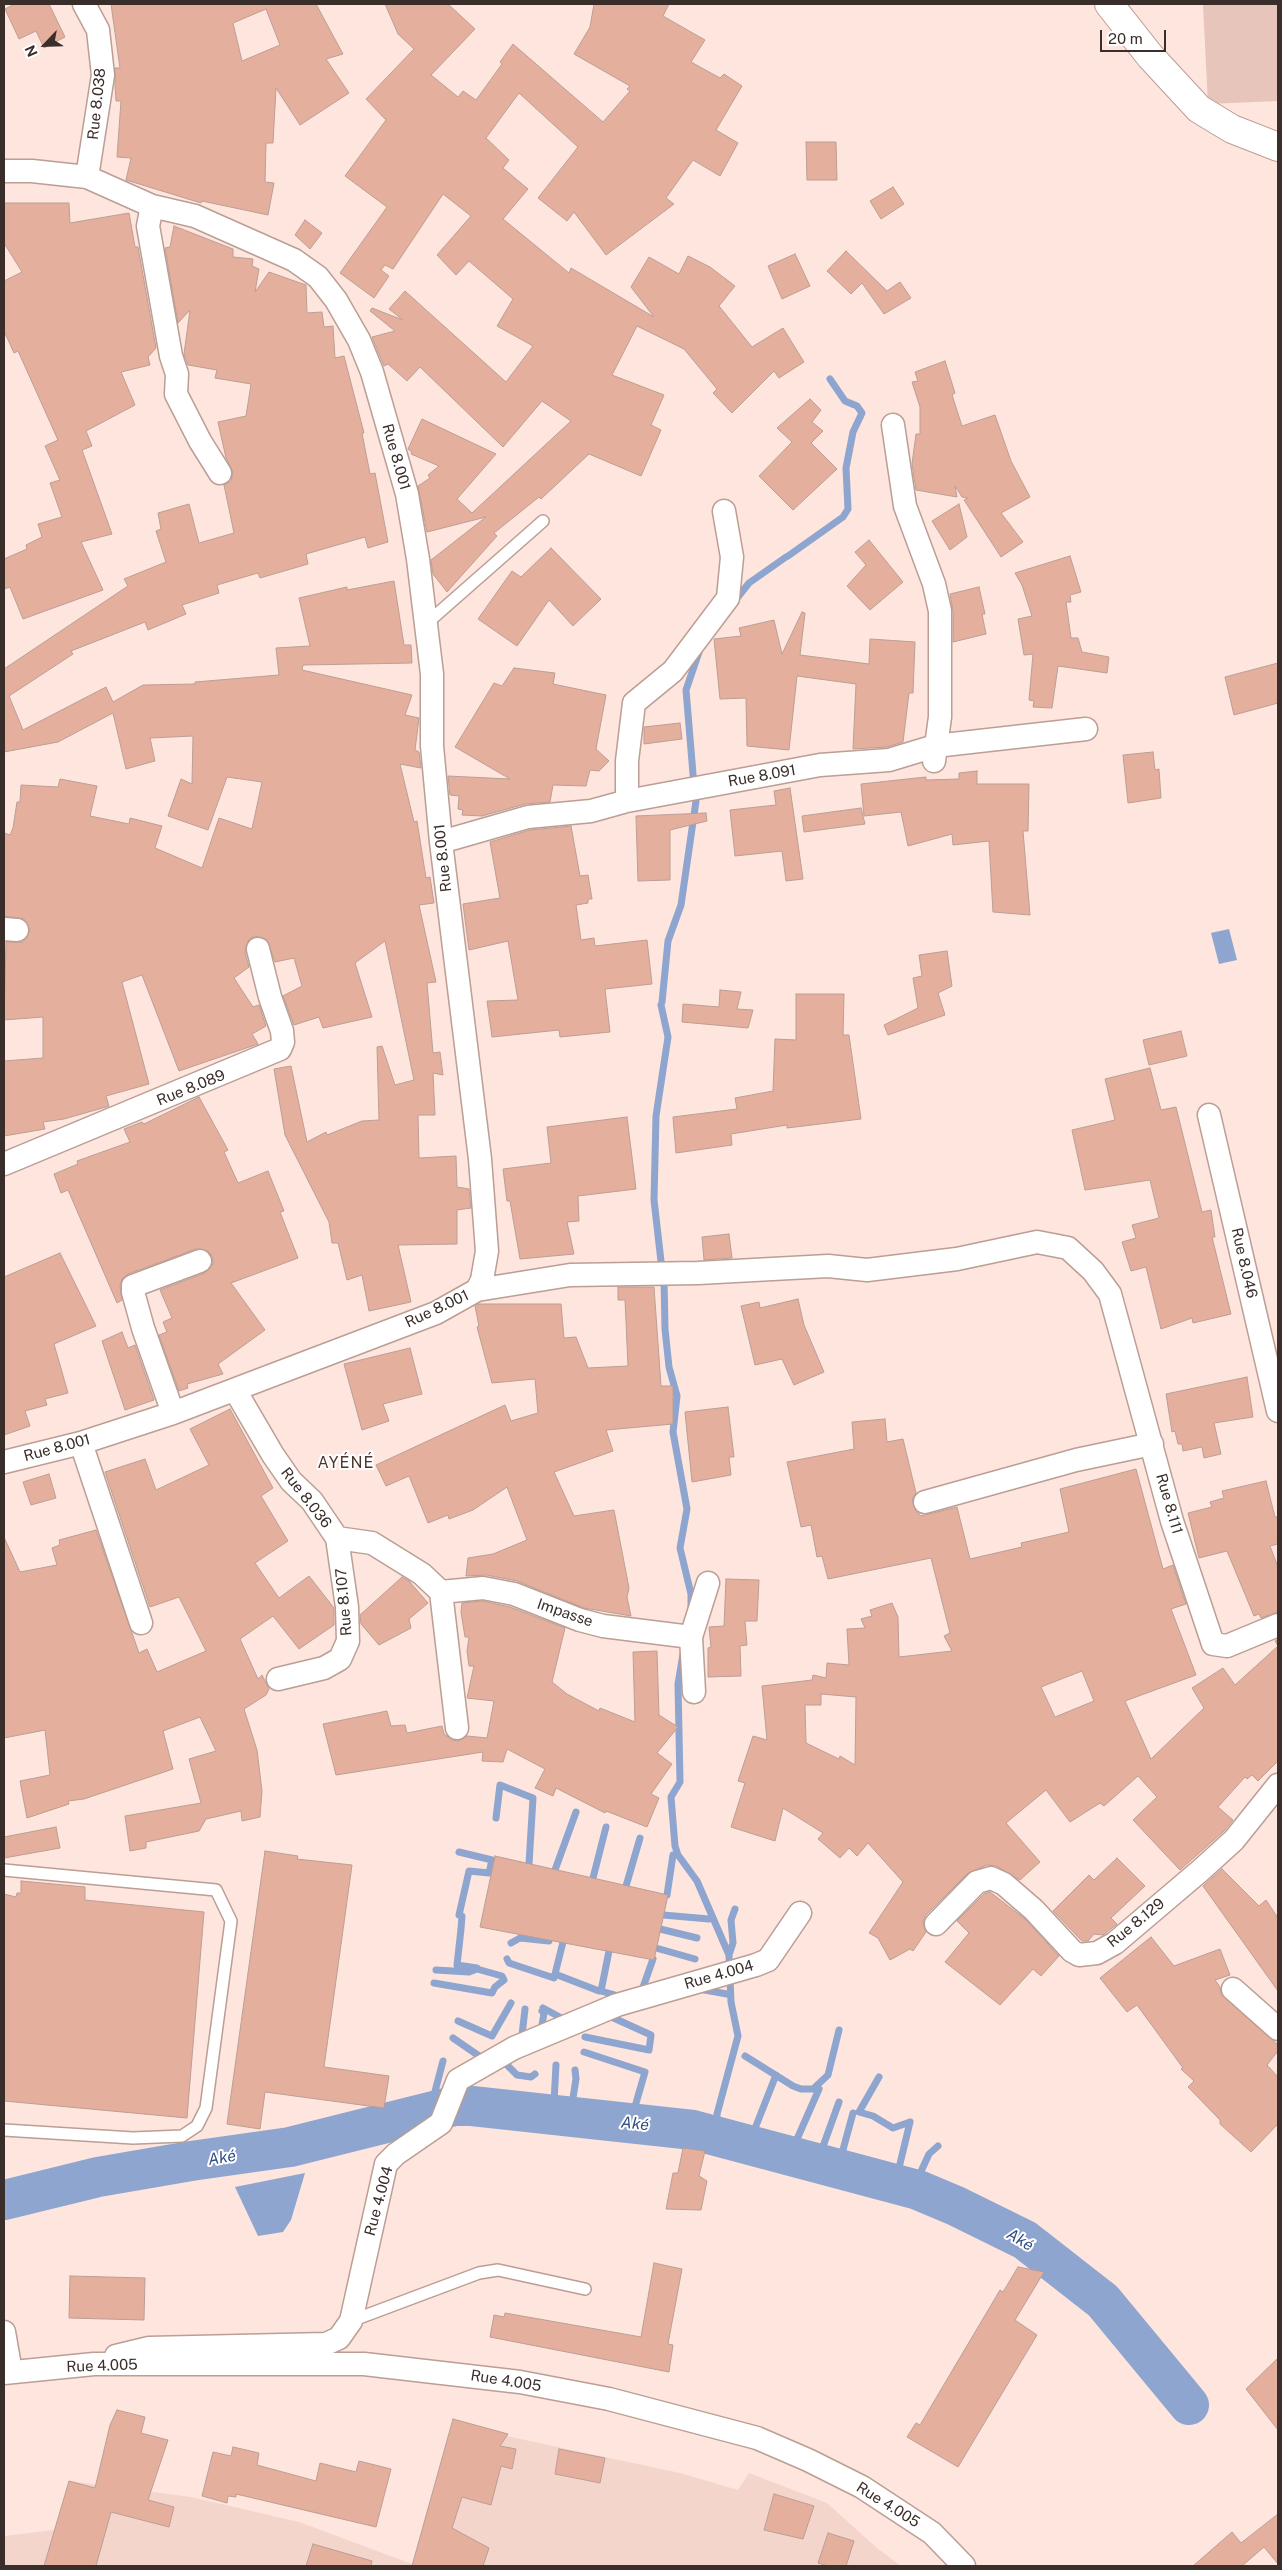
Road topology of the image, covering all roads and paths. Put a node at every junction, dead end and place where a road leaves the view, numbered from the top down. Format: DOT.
graph roads {
  1 [pos="84,4"];
  2 [pos="1109,4"];
  3 [pos="1278,147"];
  4 [pos="4,171"];
  5 [pos="88,177"];
  6 [pos="152,206"];
  7 [pos="893,425"];
  8 [pos="220,472"];
  9 [pos="724,511"];
  10 [pos="543,521"];
  11 [pos="427,623"];
  12 [pos="1086,729"];
  13 [pos="934,754"];
  14 [pos="627,802"];
  15 [pos="441,842"];
  16 [pos="258,949"];
  17 [pos="1209,1115"];
  18 [pos="4,1164"];
  19 [pos="200,1261"];
  20 [pos="477,1290"];
  21 [pos="235,1390"];
  22 [pos="1278,1411"];
  23 [pos="172,1413"];
  24 [pos="81,1443"];
  25 [pos="1152,1444"];
  26 [pos="4,1462"];
  27 [pos="925,1502"];
  28 [pos="337,1538"];
  29 [pos="708,1583"];
  30 [pos="442,1592"];
  31 [pos="141,1623"];
  32 [pos="1278,1624"];
  33 [pos="691,1637"];
  34 [pos="278,1679"];
  35 [pos="694,1692"];
  36 [pos="457,1728"];
  37 [pos="1278,1785"];
  38 [pos="4,1870"];
  39 [pos="800,1913"];
  40 [pos="936,1924"];
  41 [pos="1233,1989"];
  42 [pos="1278,2030"];
  43 [pos="4,2130"];
  44 [pos="585,2289"];
  45 [pos="351,2321"];
  46 [pos="4,2332"];
  47 [pos="94,2364"];
  48 [pos="7,2372"];
  49 [pos="964,2566"];
  1 -- 5 [label="street, Rue 8.038"];
  2 -- 3 [label="street"];
  4 -- 5 [label="street, Rue 8.001"];
  5 -- 6 [label="street, Rue 8.001"];
  6 -- 8 [label="street"];
  6 -- 11 [label="street, Rue 8.001"];
  7 -- 13 [label="street"];
  9 -- 14 [label="street"];
  10 -- 11 [label="lane"];
  11 -- 15 [label="street, Rue 8.001"];
  12 -- 13 [label="street, Rue 8.091"];
  13 -- 14 [label="street, Rue 8.091"];
  14 -- 15 [label="street, Rue 8.091"];
  15 -- 20 [label="street, Rue 8.001"];
  16 -- 18 [label="street, Rue 8.089"];
  17 -- 22 [label="street, Rue 8.046"];
  19 -- 23 [label="street"];
  20 -- 21 [label="street, Rue 8.001"];
  20 -- 25 [label="street, Rue 8.111"];
  21 -- 23 [label="street, Rue 8.001"];
  21 -- 28 [label="street, Rue 8.036"];
  23 -- 24 [label="street, Rue 8.001"];
  24 -- 26 [label="street, Rue 8.001"];
  24 -- 31 [label="street"];
  25 -- 27 [label="street"];
  25 -- 32 [label="street, Rue 8.111"];
  28 -- 30 [label="street, Rue 8.036"];
  28 -- 34 [label="street, Rue 8.107"];
  29 -- 33 [label="street"];
  30 -- 33 [label="street, Impasse"];
  30 -- 36 [label="street"];
  33 -- 35 [label="street"];
  37 -- 40 [label="street, Rue 8.129"];
  38 -- 43 [label="lane"];
  39 -- 45 [label="street, Rue 4.004"];
  41 -- 42 [label="street"];
  44 -- 45 [label="lane"];
  45 -- 47 [label="street, Rue 4.004"];
  46 -- 48 [label="street"];
  47 -- 48 [label="street, Rue 4.005"];
  47 -- 49 [label="street, Rue 4.005"];
}
